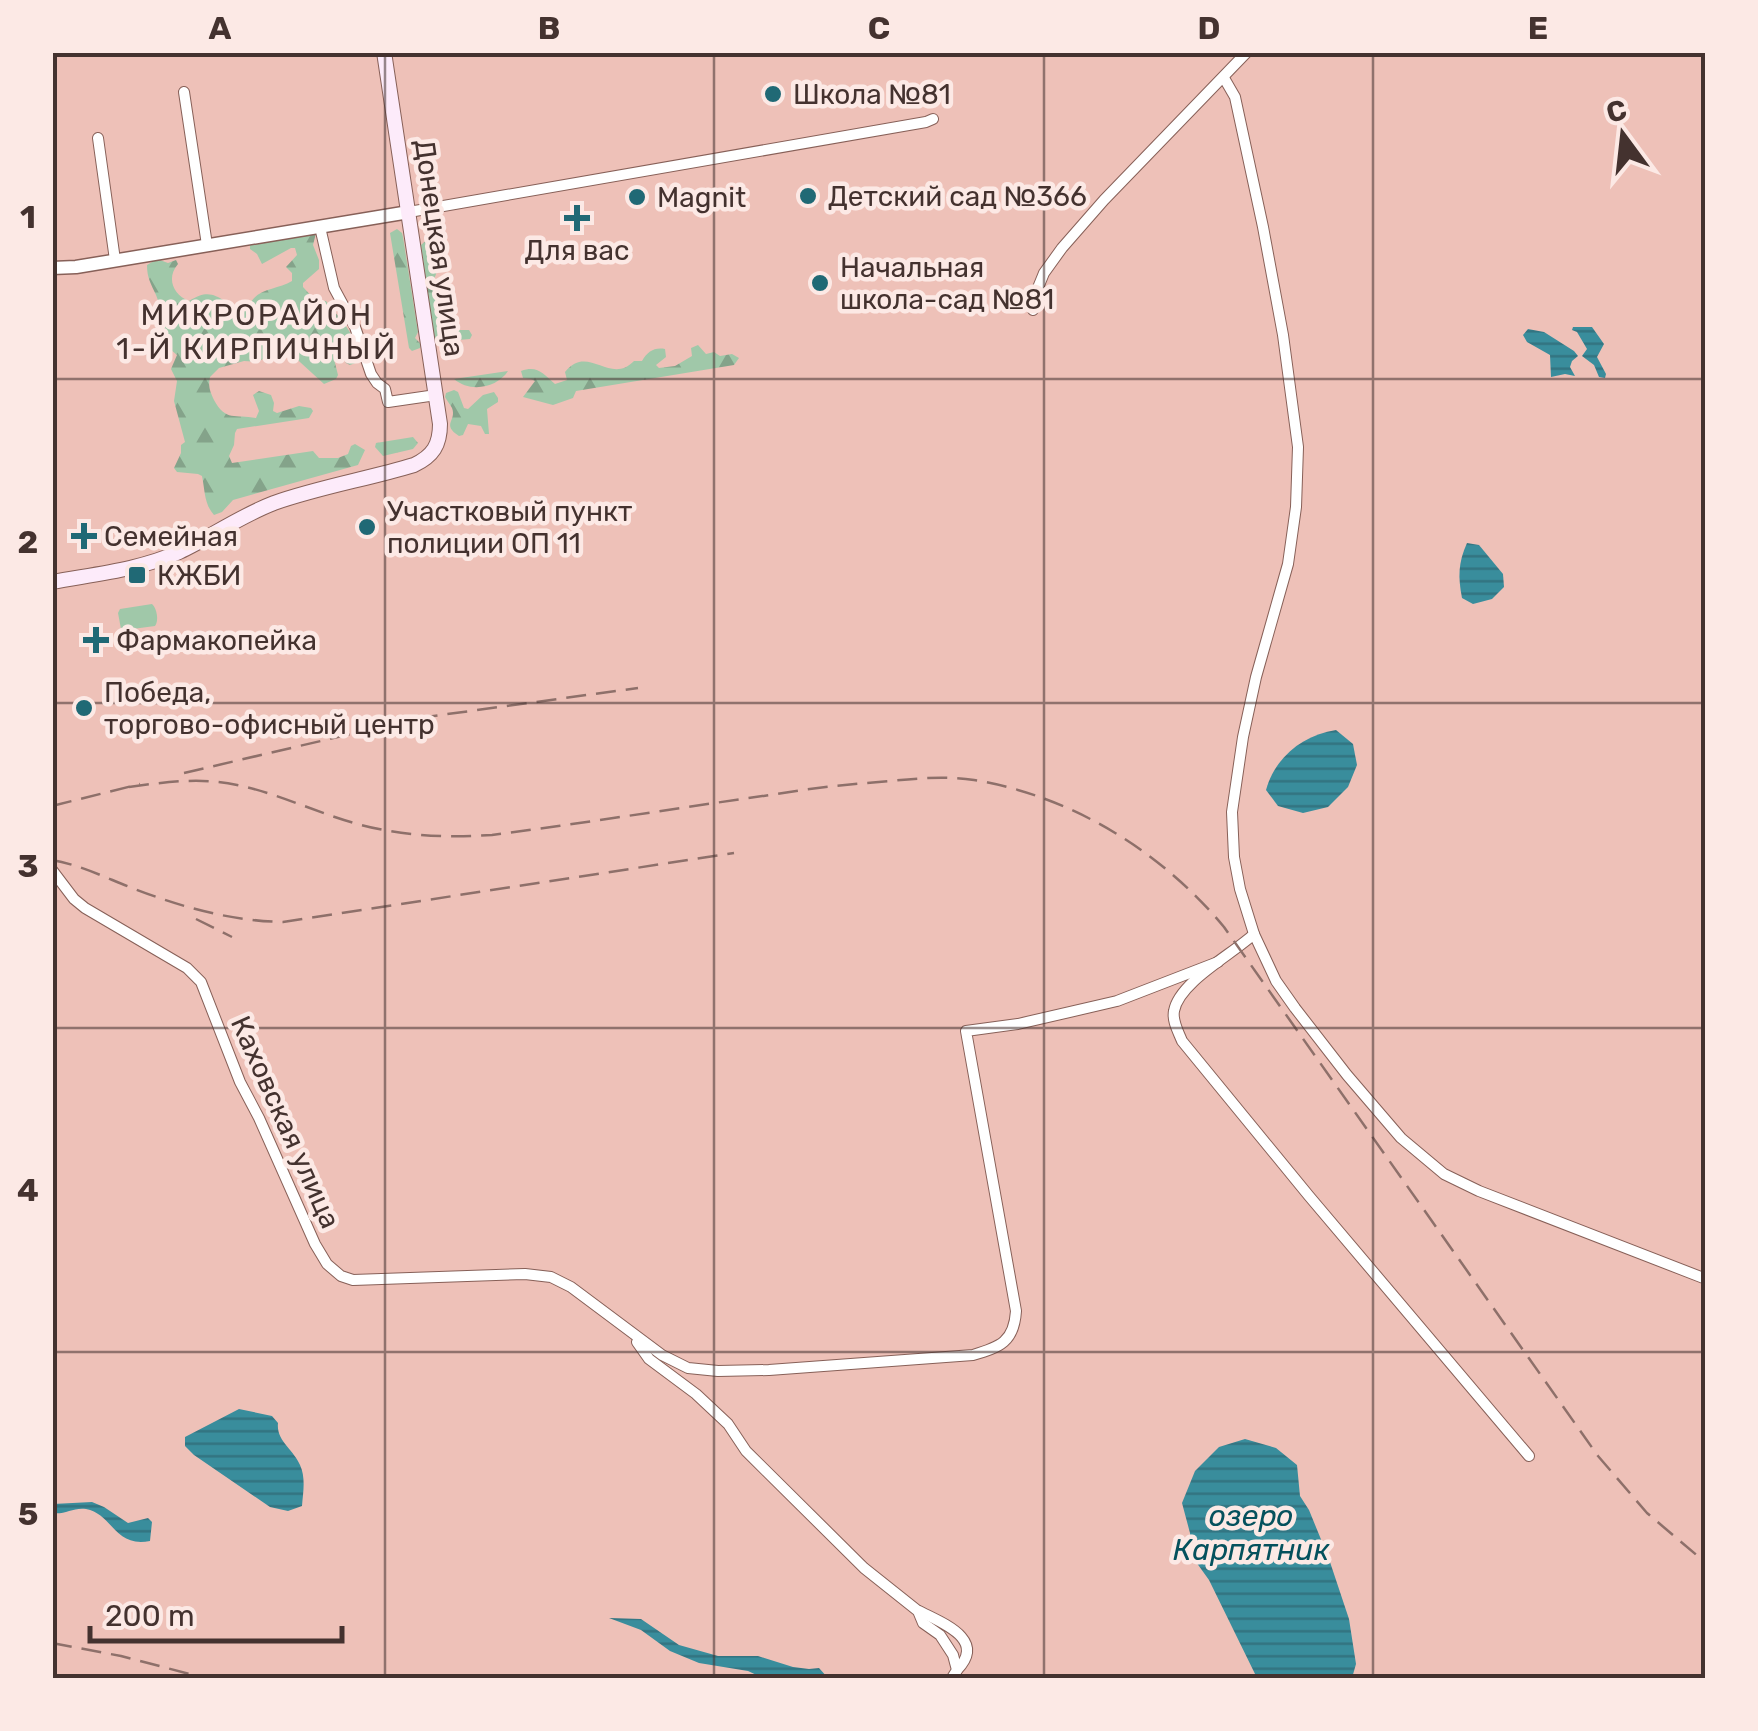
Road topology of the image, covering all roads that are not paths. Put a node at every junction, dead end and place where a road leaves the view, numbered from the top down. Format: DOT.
graph roads {
  1 [pos="384,52"];
  2 [pos="1248,52"];
  3 [pos="1224,78"];
  4 [pos="184,92"];
  5 [pos="932,118"];
  6 [pos="98,138"];
  7 [pos="410,212"];
  8 [pos="320,227"];
  9 [pos="207,245"];
  10 [pos="115,260"];
  11 [pos="52,268"];
  12 [pos="1033,310"];
  13 [pos="436,395"];
  14 [pos="52,582"];
  15 [pos="52,870"];
  16 [pos="1254,934"];
  17 [pos="1218,962"];
  18 [pos="1706,1279"];
  19 [pos="632,1333"];
  20 [pos="1529,1456"];
  21 [pos="955,1674"];
  1 -- 7 [label="main road, Донецкая улица"];
  2 -- 3 [label="street"];
  3 -- 12 [label="street"];
  3 -- 16 [label="street"];
  4 -- 9 [label="street"];
  5 -- 7 [label="street"];
  6 -- 10 [label="street"];
  7 -- 8 [label="street"];
  7 -- 13 [label="main road, Донецкая улица"];
  8 -- 9 [label="street"];
  8 -- 13 [label="street"];
  9 -- 10 [label="street"];
  10 -- 11 [label="street"];
  13 -- 14 [label="main road, Донецкая улица"];
  15 -- 19 [label="street, Каховская улица"];
  16 -- 17 [label="street"];
  16 -- 18 [label="street"];
  17 -- 19 [label="street"];
  17 -- 20 [label="street"];
  19 -- 21 [label="street"];
}
